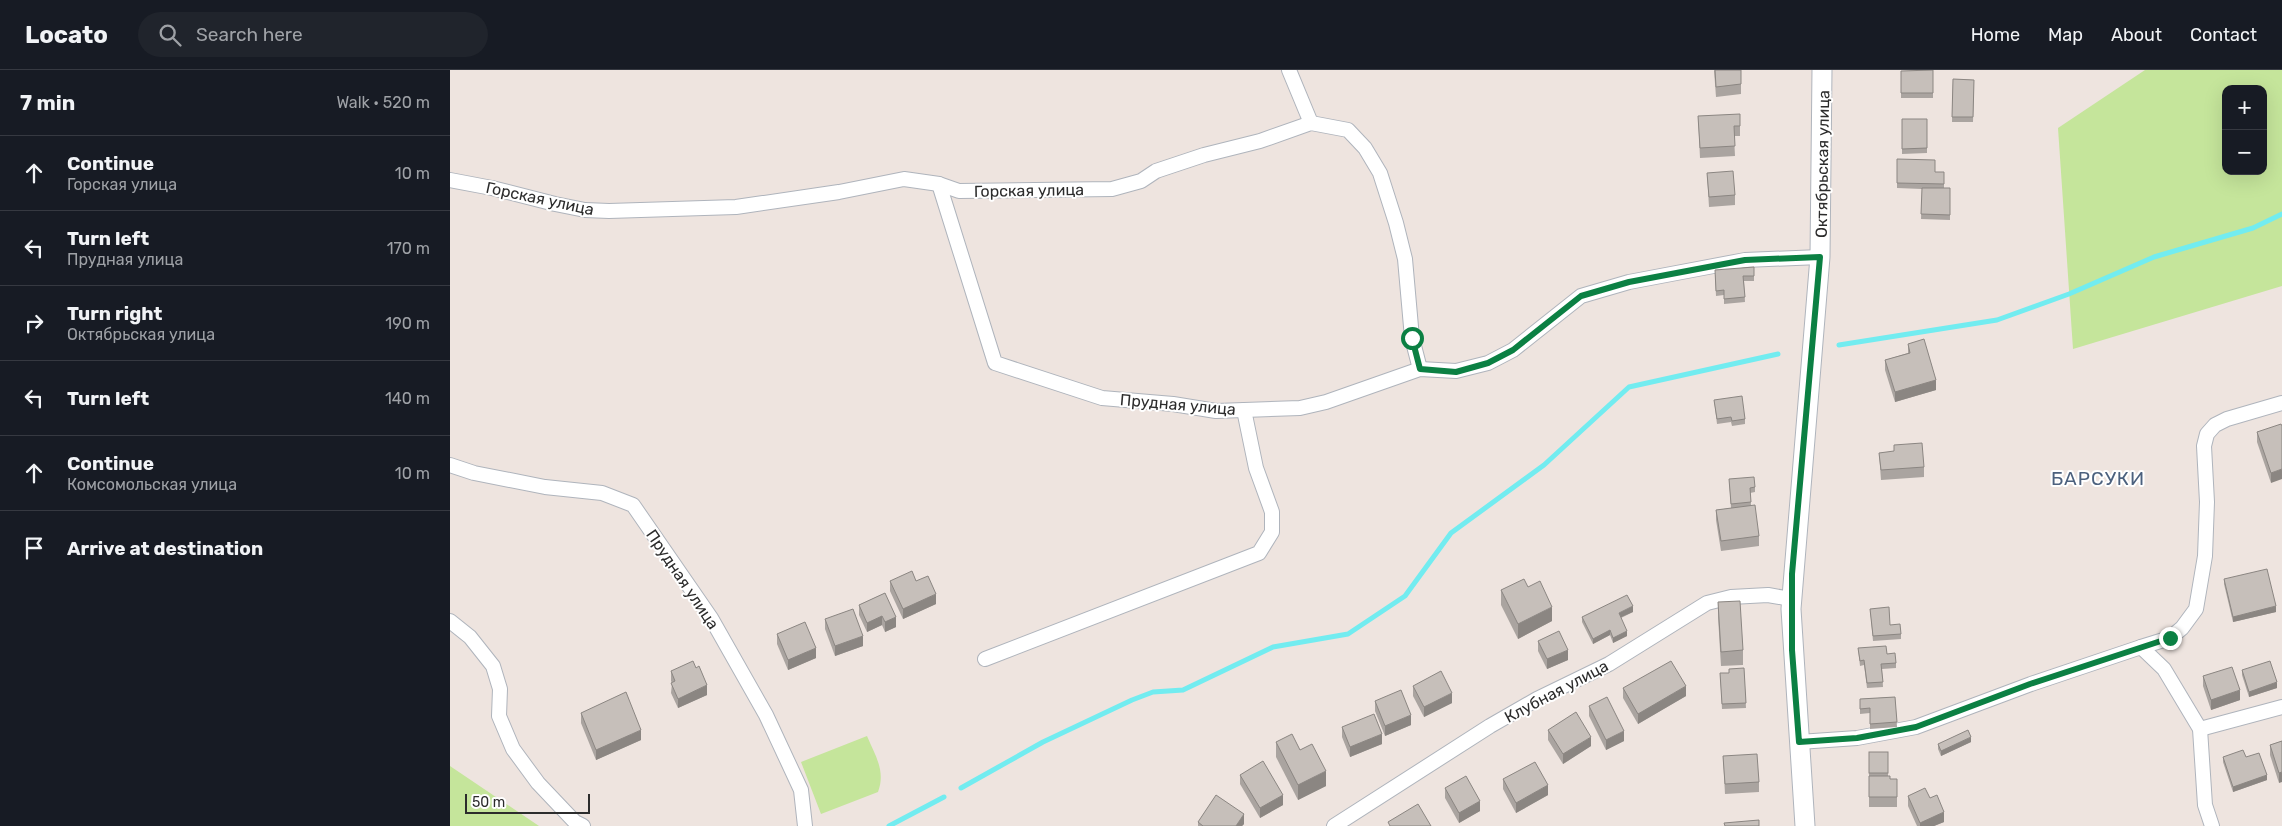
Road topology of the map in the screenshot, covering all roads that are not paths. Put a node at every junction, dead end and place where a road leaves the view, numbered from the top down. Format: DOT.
graph roads {
  1 [pos="1289,70"];
  2 [pos="1822,70"];
  3 [pos="1311,123"];
  4 [pos="450,180"];
  5 [pos="939,184"];
  6 [pos="1820,257"];
  7 [pos="1420,369"];
  8 [pos="2282,402"];
  9 [pos="1244,410"];
  10 [pos="450,465"];
  11 [pos="1791,599"];
  12 [pos="450,622"];
  13 [pos="2141,647"];
  14 [pos="985,659"];
  15 [pos="2282,707"];
  16 [pos="2200,729"];
  17 [pos="1799,742"];
  18 [pos="583,826"];
  19 [pos="805,826"];
  20 [pos="1334,826"];
  21 [pos="1805,826"];
  22 [pos="2212,826"];
  1 -- 3 [label="street"];
  2 -- 6 [label="main road, Октябрьская улица"];
  3 -- 5 [label="street, Горская улица"];
  3 -- 7 [label="street"];
  4 -- 5 [label="street, Горская улица"];
  5 -- 9 [label="street, Прудная улица"];
  6 -- 7 [label="street, Прудная улица"];
  6 -- 11 [label="main road, Октябрьская улица"];
  7 -- 9 [label="street, Прудная улица"];
  8 -- 13 [label="street"];
  9 -- 14 [label="street"];
  10 -- 19 [label="street, Прудная улица"];
  11 -- 17 [label="main road, Октябрьская улица"];
  11 -- 20 [label="street, Клубная улица"];
  12 -- 18 [label="street"];
  13 -- 16 [label="street"];
  13 -- 17 [label="street"];
  15 -- 16 [label="street"];
  16 -- 22 [label="street"];
  17 -- 21 [label="main road, Октябрьская улица"];
}
